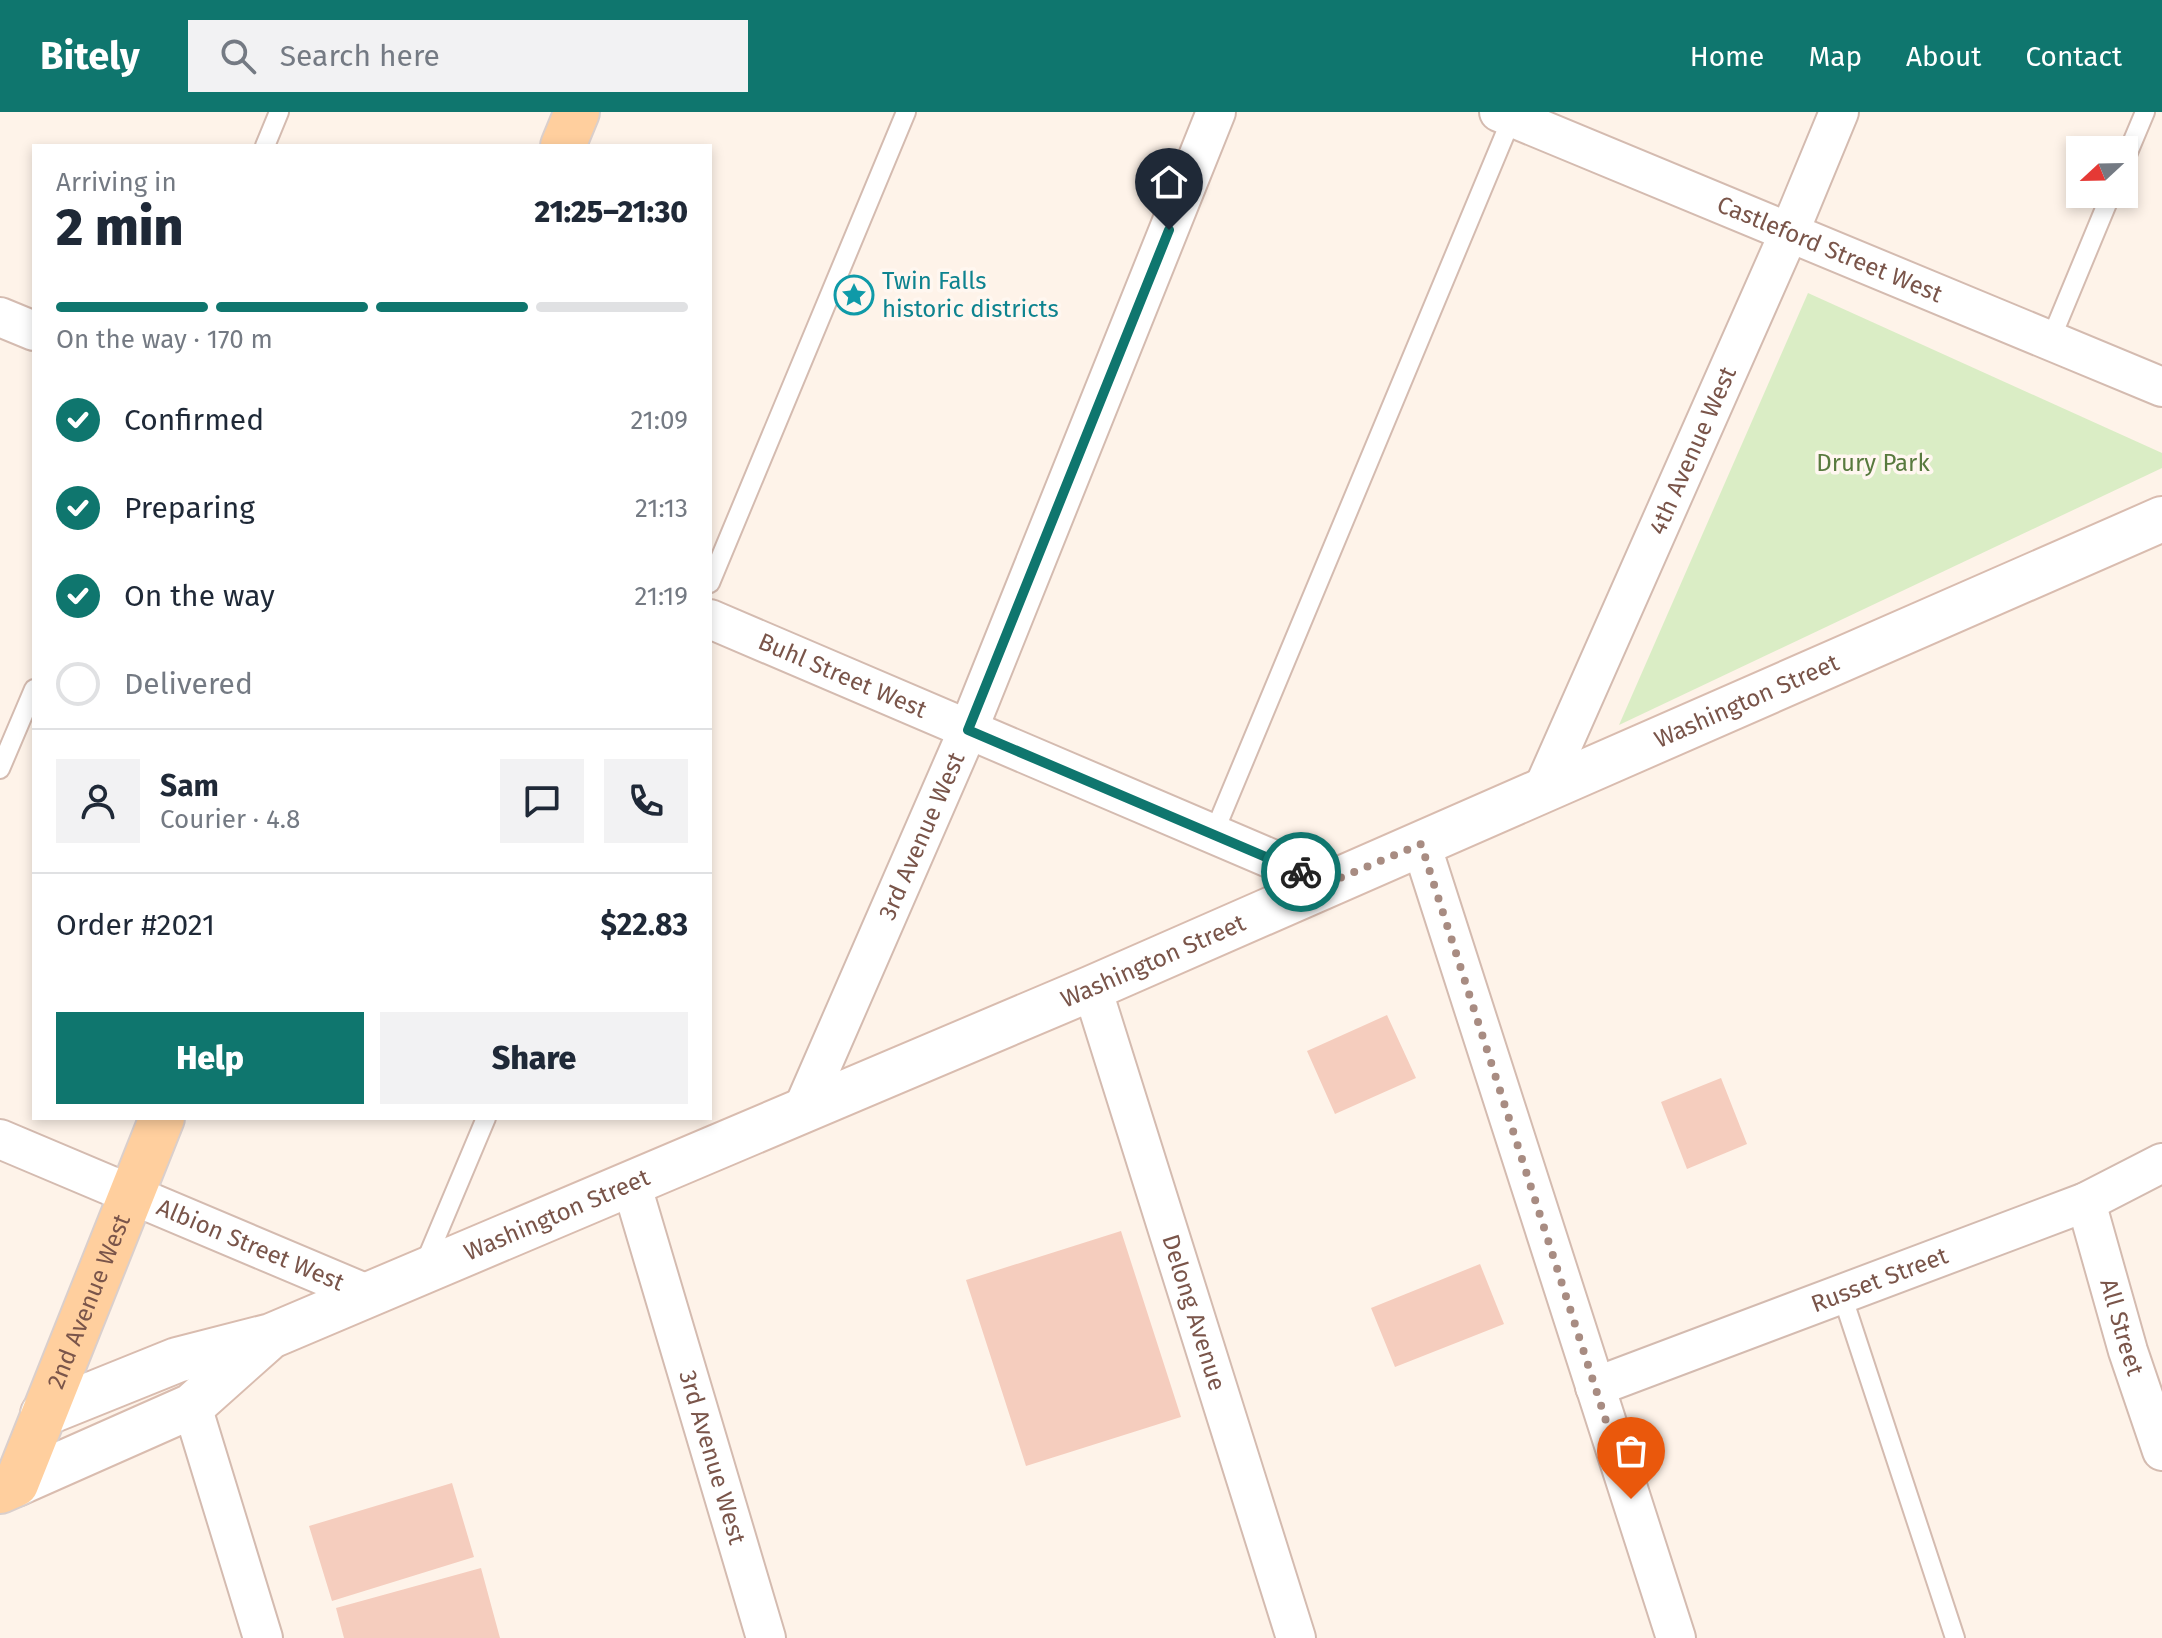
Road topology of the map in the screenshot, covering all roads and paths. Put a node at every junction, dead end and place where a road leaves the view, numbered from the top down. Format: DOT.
graph roads {
  1 [pos="279,112"];
  2 [pos="577,112"];
  3 [pos="906,112"];
  4 [pos="1216,112"];
  5 [pos="1839,112"];
  6 [pos="2145,112"];
  7 [pos="1508,114"];
  8 [pos="2135,136"];
  9 [pos="266,144"];
  10 [pos="564,144"];
  11 [pos="2105,208"];
  12 [pos="1789,233"];
  13 [pos="0,317"];
  14 [pos="32,330"];
  15 [pos="2050,341"];
  16 [pos="2162,387"];
  17 [pos="2162,519"];
  18 [pos="712,578"];
  19 [pos="712,620"];
  20 [pos="32,694"];
  21 [pos="968,730"];
  22 [pos="0,769"];
  23 [pos="1543,789"];
  24 [pos="1213,835"];
  25 [pos="1421,844"];
  26 [pos="1328,883"];
  27 [pos="1092,988"];
  28 [pos="802,1111"];
  29 [pos="161,1120"];
  30 [pos="485,1120"];
  31 [pos="0,1139"];
  32 [pos="2162,1163"];
  33 [pos="631,1183"];
  34 [pos="131,1193"];
  35 [pos="2086,1202"];
  36 [pos="422,1271"];
  37 [pos="367,1294"];
  38 [pos="1842,1295"];
  39 [pos="271,1336"];
  40 [pos="1595,1387"];
  41 [pos="192,1406"];
  42 [pos="43,1414"];
  43 [pos="0,1431"];
  44 [pos="2162,1451"];
  45 [pos="8,1488"];
  46 [pos="263,1638"];
  47 [pos="766,1638"];
  48 [pos="1296,1638"];
  49 [pos="1676,1638"];
  50 [pos="1955,1638"];
  1 -- 9 [label="lane"];
  2 -- 10 [label="main road"];
  3 -- 18 [label="lane"];
  4 -- 21 [label="street, 3rd Avenue West"];
  5 -- 12 [label="street, 4th Avenue West"];
  6 -- 8 [label="lane"];
  7 -- 12 [label="street, Castleford Street West"];
  7 -- 24 [label="lane"];
  11 -- 15 [label="lane"];
  12 -- 15 [label="street, Castleford Street West"];
  12 -- 23 [label="street, 4th Avenue West"];
  13 -- 14 [label="street"];
  15 -- 16 [label="street, Castleford Street West"];
  17 -- 23 [label="main road, Washington Street"];
  19 -- 21 [label="street, Buhl Street West"];
  20 -- 22 [label="lane"];
  21 -- 24 [label="street, Buhl Street West"];
  21 -- 28 [label="street, 3rd Avenue West"];
  23 -- 25 [label="main road, Washington Street"];
  24 -- 26 [label="street, Buhl Street West"];
  25 -- 26 [label="main road, Washington Street"];
  25 -- 40 [label="street"];
  26 -- 27 [label="main road, Washington Street"];
  27 -- 28 [label="main road, Washington Street"];
  27 -- 48 [label="street, Delong Avenue"];
  28 -- 33 [label="main road, Washington Street"];
  29 -- 34 [label="main road, 2nd Avenue West"];
  30 -- 36 [label="lane"];
  31 -- 34 [label="street, Albion Street West"];
  32 -- 35 [label="street, Russet Street"];
  33 -- 36 [label="main road, Washington Street"];
  33 -- 47 [label="street, 3rd Avenue West"];
  34 -- 37 [label="street, Albion Street West"];
  34 -- 42 [label="main road, 2nd Avenue West"];
  35 -- 38 [label="street, Russet Street"];
  35 -- 44 [label="street, All Street"];
  36 -- 37 [label="main road, Washington Street"];
  37 -- 39 [label="main road, Washington Street"];
  38 -- 40 [label="street, Russet Street"];
  38 -- 50 [label="lane"];
  39 -- 41 [label="main road, Washington Street"];
  39 -- 42 [label="main road, Washington Street"];
  40 -- 49 [label="street"];
  41 -- 45 [label="main road, Washington Street"];
  41 -- 46 [label="street"];
  42 -- 43 [label="main road, Washington Street"];
  42 -- 45 [label="main road, 2nd Avenue West"];
}
